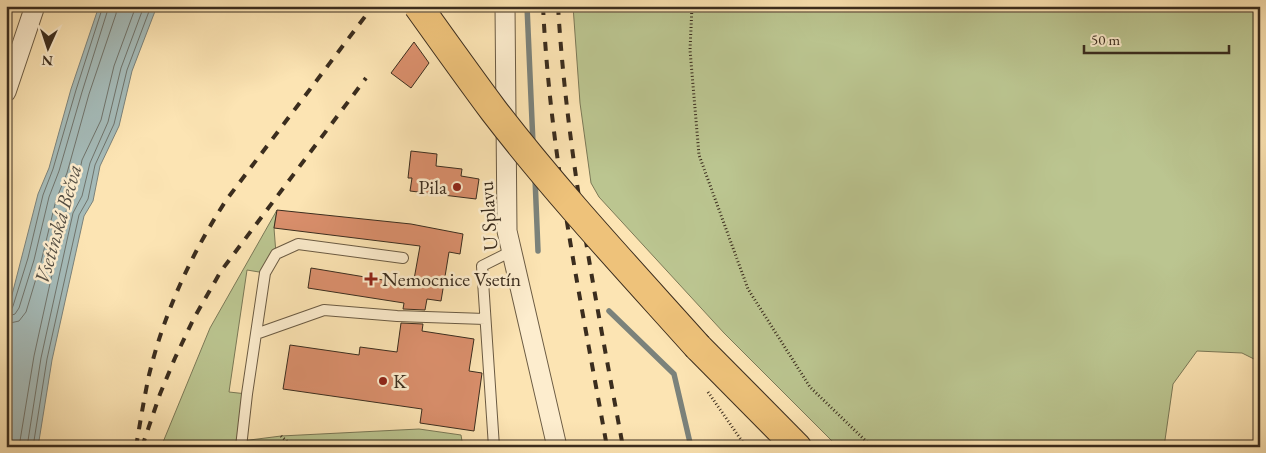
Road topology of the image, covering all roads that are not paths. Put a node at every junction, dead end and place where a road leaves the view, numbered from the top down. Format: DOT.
graph roads {
  1 [pos="35,6"];
  2 [pos="418,6"];
  3 [pos="505,6"];
  4 [pos="6,92"];
  5 [pos="512,251"];
  6 [pos="403,258"];
  7 [pos="485,319"];
  8 [pos="256,334"];
  9 [pos="241,447"];
  10 [pos="494,447"];
  11 [pos="557,447"];
  12 [pos="797,447"];
  1 -- 4 [label="street"];
  2 -- 12 [label="main road, bridge"];
  3 -- 5 [label="street, U Splavu"];
  5 -- 7 [label="lane"];
  5 -- 11 [label="street, U Splavu"];
  6 -- 8 [label="lane"];
  7 -- 8 [label="lane"];
  7 -- 10 [label="lane"];
  8 -- 9 [label="lane"];
}
